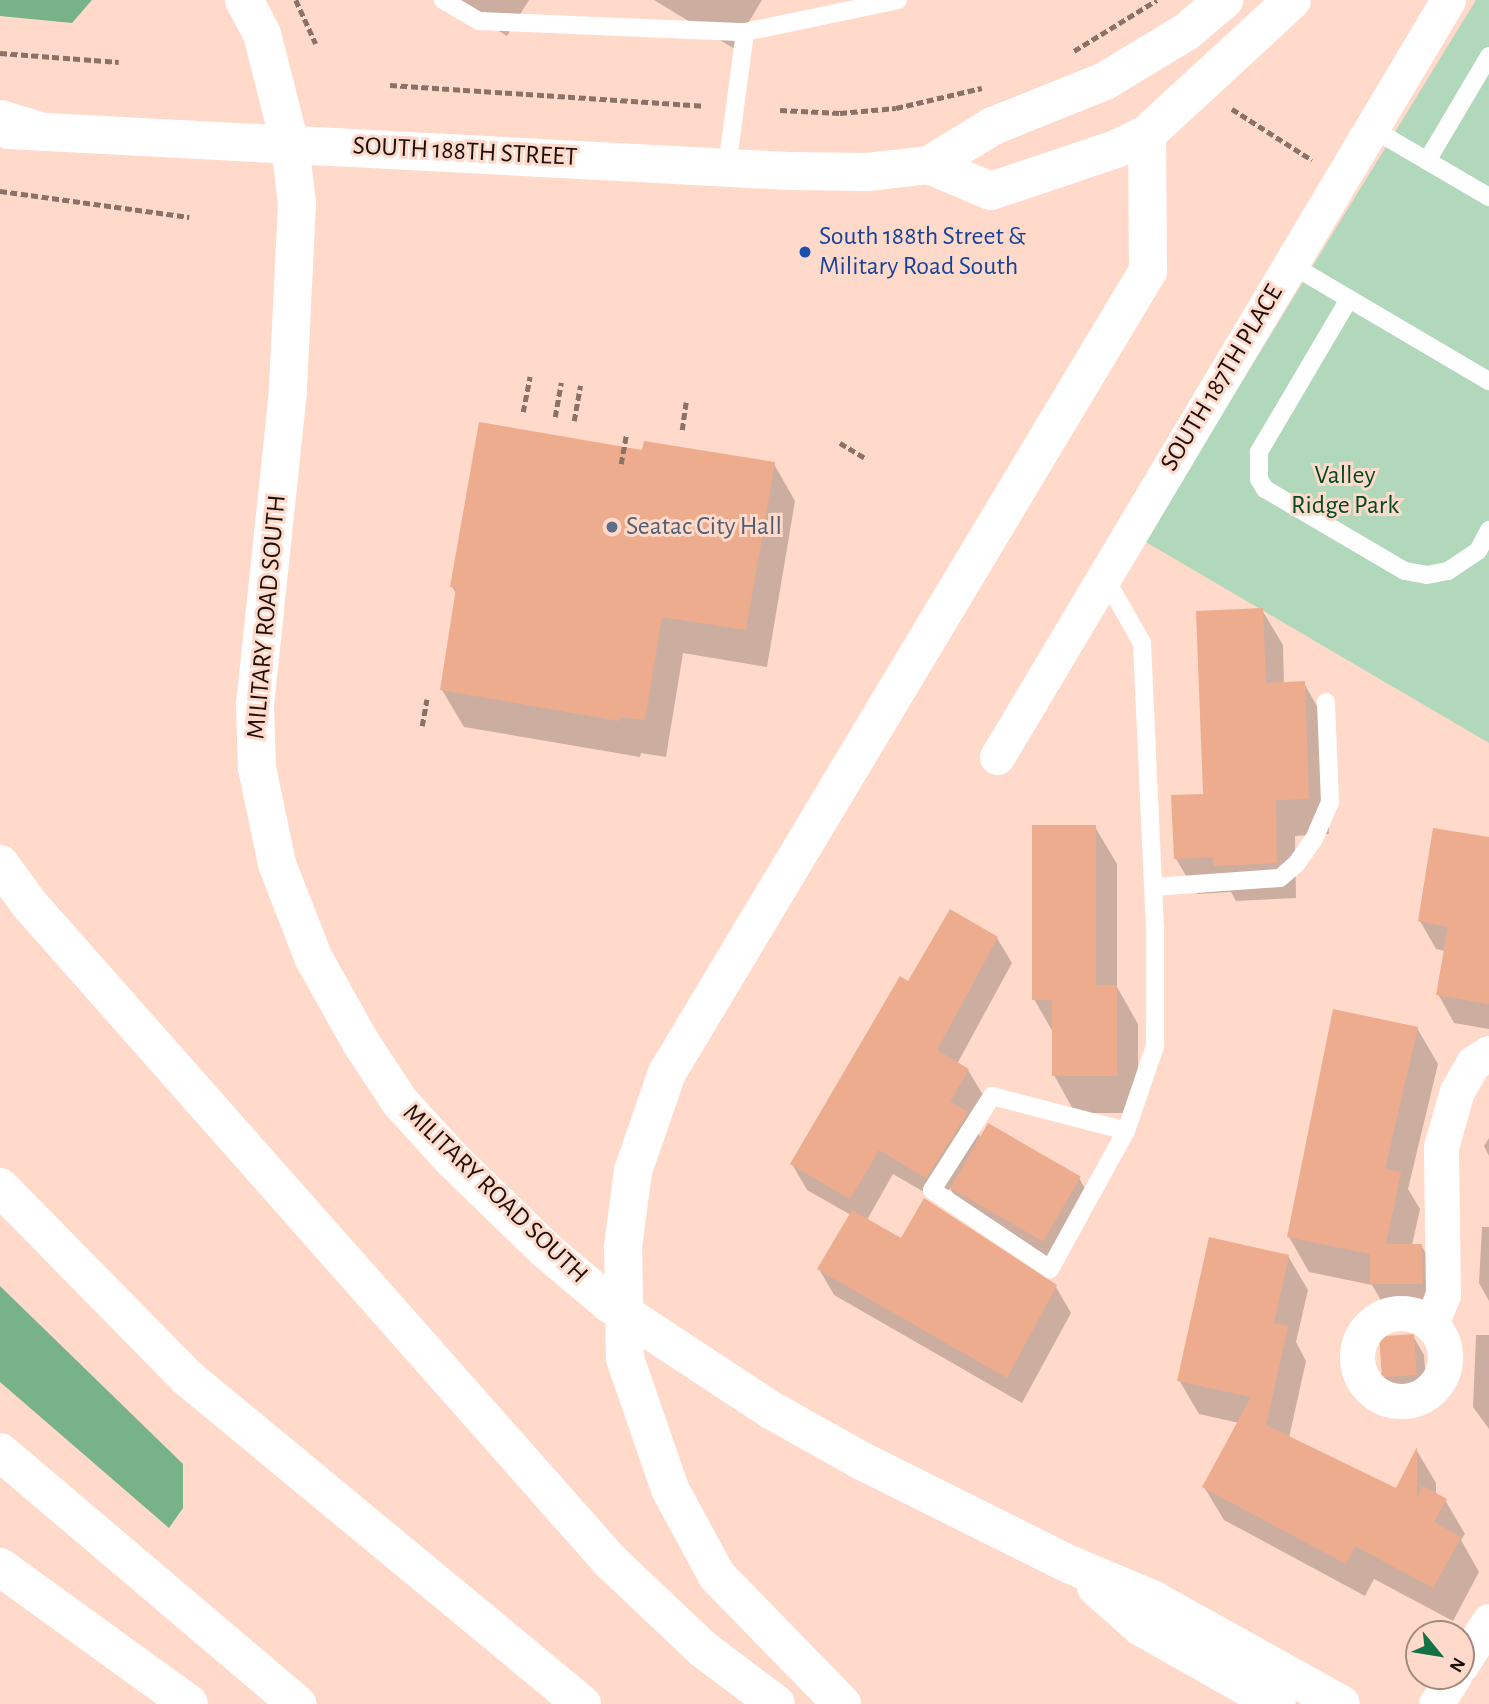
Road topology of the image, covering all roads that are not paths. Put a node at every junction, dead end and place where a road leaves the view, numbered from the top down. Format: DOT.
graph roads {
  1 [pos="244,0"];
  2 [pos="443,0"];
  3 [pos="898,0"];
  4 [pos="1224,0"];
  5 [pos="1292,0"];
  6 [pos="1448,0"];
  7 [pos="745,32"];
  8 [pos="1489,55"];
  9 [pos="0,119"];
  10 [pos="1371,128"];
  11 [pos="0,130"];
  12 [pos="43,132"];
  13 [pos="1147,134"];
  14 [pos="290,145"];
  15 [pos="1427,161"];
  16 [pos="929,165"];
  17 [pos="727,167"];
  18 [pos="1489,197"];
  19 [pos="1290,264"];
  20 [pos="1349,299"];
  21 [pos="1489,381"];
  22 [pos="1489,530"];
  23 [pos="1104,576"];
  24 [pos="1326,702"];
  25 [pos="997,757"];
  26 [pos="0,864"];
  27 [pos="1153,887"];
  28 [pos="1489,1053"];
  29 [pos="1126,1131"];
  30 [pos="0,1187"];
  31 [pos="1431,1324"];
  32 [pos="0,1451"];
  33 [pos="1071,1565"];
  34 [pos="0,1567"];
  35 [pos="1489,1621"];
  36 [pos="1475,1643"];
  37 [pos="189,1704"];
  38 [pos="297,1704"];
  39 [pos="582,1704"];
  40 [pos="776,1704"];
  41 [pos="842,1704"];
  42 [pos="1277,1704"];
  43 [pos="1340,1704"];
  1 -- 14 [label="main road, MILITARY ROAD SOUTH"];
  2 -- 7 [label="lane"];
  3 -- 7 [label="lane"];
  4 -- 16 [label="main road, SOUTH 188TH STREET"];
  5 -- 13 [label="main road, SOUTH 188TH STREET"];
  6 -- 10 [label="street, SOUTH 187TH PLACE"];
  7 -- 17 [label="lane"];
  8 -- 15 [label="lane"];
  9 -- 12 [label="main road"];
  10 -- 15 [label="lane"];
  10 -- 19 [label="street, SOUTH 187TH PLACE"];
  11 -- 12 [label="main road, SOUTH 188TH STREET"];
  12 -- 14 [label="main road, SOUTH 188TH STREET"];
  13 -- 16 [label="main road, SOUTH 188TH STREET"];
  13 -- 41 [label="main road"];
  14 -- 17 [label="main road, SOUTH 188TH STREET"];
  14 -- 33 [label="main road, MILITARY ROAD SOUTH"];
  15 -- 18 [label="lane"];
  16 -- 17 [label="main road, SOUTH 188TH STREET"];
  19 -- 20 [label="lane"];
  19 -- 23 [label="street, SOUTH 187TH PLACE"];
  20 -- 21 [label="lane"];
  20 -- 22 [label="lane"];
  23 -- 25 [label="street, SOUTH 187TH PLACE"];
  23 -- 27 [label="lane"];
  24 -- 27 [label="lane"];
  26 -- 40 [label="main road"];
  27 -- 29 [label="lane"];
  28 -- 31 [label="street"];
  29 -- 29 [label="lane"];
  30 -- 39 [label="main road"];
  32 -- 38 [label="main road"];
  33 -- 42 [label="main road, MILITARY ROAD SOUTH"];
  33 -- 43 [label="main road, MILITARY ROAD SOUTH"];
  34 -- 37 [label="main road"];
  35 -- 36 [label="street"];
}
